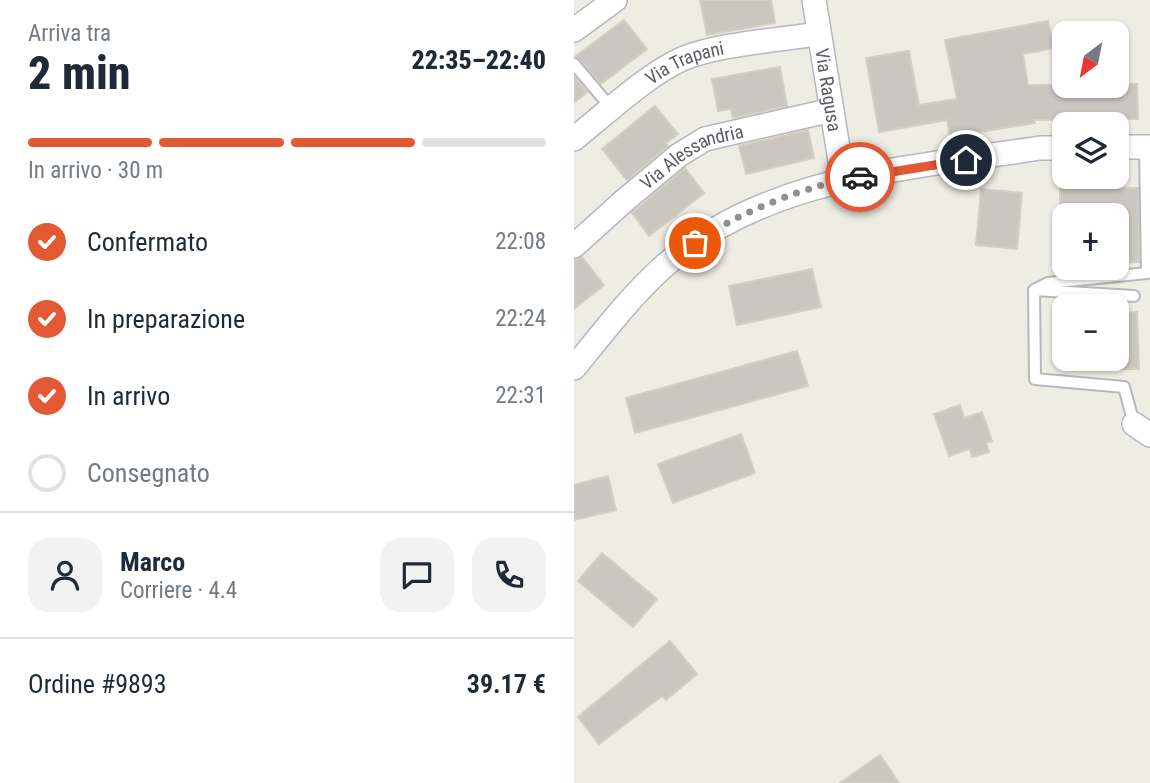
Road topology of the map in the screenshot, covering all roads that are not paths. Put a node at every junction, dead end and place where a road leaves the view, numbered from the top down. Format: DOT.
graph roads {
  1 [pos="615,0"];
  2 [pos="814,0"];
  3 [pos="574,30"];
  4 [pos="818,33"];
  5 [pos="574,64"];
  6 [pos="612,109"];
  7 [pos="832,110"];
  8 [pos="574,139"];
  9 [pos="1129,147"];
  10 [pos="1147,147"];
  11 [pos="1052,148"];
  12 [pos="843,179"];
  13 [pos="574,246"];
  14 [pos="1034,290"];
  15 [pos="1134,296"];
  16 [pos="574,368"];
  17 [pos="1142,429"];
  1 -- 3 [label="street"];
  2 -- 4 [label="street, Via Ragusa"];
  4 -- 6 [label="street, Via Trapani"];
  4 -- 7 [label="street, Via Ragusa"];
  5 -- 6 [label="lane"];
  6 -- 8 [label="street, Via Trapani"];
  7 -- 12 [label="street, Via Ragusa"];
  7 -- 13 [label="street, Via Alessandria"];
  9 -- 10 [label="street"];
  10 -- 14 [label="lane"];
  11 -- 12 [label="street"];
  12 -- 16 [label="street"];
  14 -- 15 [label="lane"];
  14 -- 17 [label="lane"];
}
